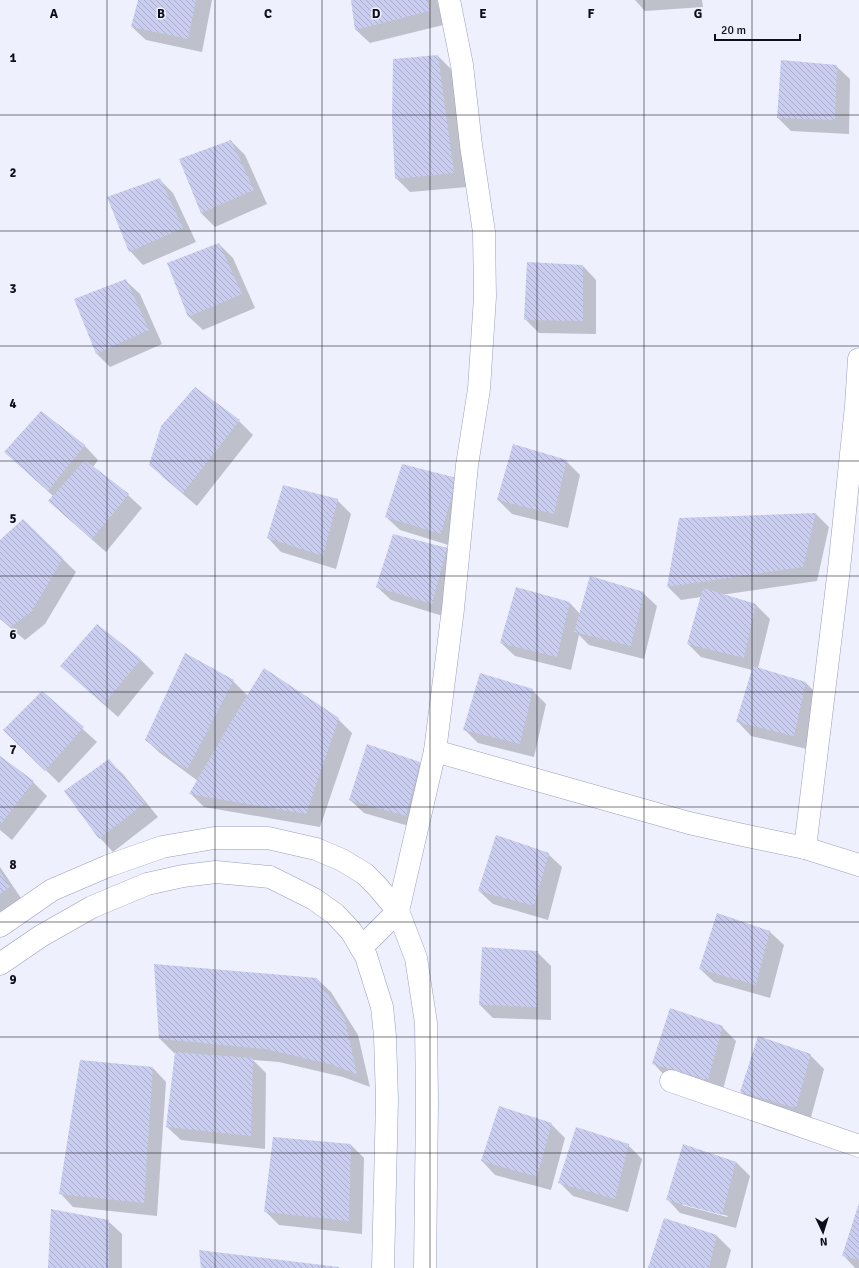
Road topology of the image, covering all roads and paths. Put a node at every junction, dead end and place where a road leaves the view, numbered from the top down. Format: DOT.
graph roads {
  1 [pos="449,0"];
  2 [pos="859,359"];
  3 [pos="853,495"];
  4 [pos="435,751"];
  5 [pos="805,848"];
  6 [pos="859,865"];
  7 [pos="398,911"];
  8 [pos="0,926"];
  9 [pos="361,948"];
  10 [pos="0,964"];
  11 [pos="671,1081"];
  12 [pos="859,1146"];
  13 [pos="383,1268"];
  14 [pos="425,1268"];
  1 -- 4 [label="street"];
  2 -- 3 [label="street"];
  3 -- 5 [label="street"];
  4 -- 5 [label="street"];
  4 -- 7 [label="street"];
  5 -- 6 [label="street"];
  7 -- 8 [label="street"];
  7 -- 9 [label="street"];
  7 -- 14 [label="street"];
  9 -- 10 [label="street"];
  9 -- 13 [label="street"];
  11 -- 12 [label="street"];
}
